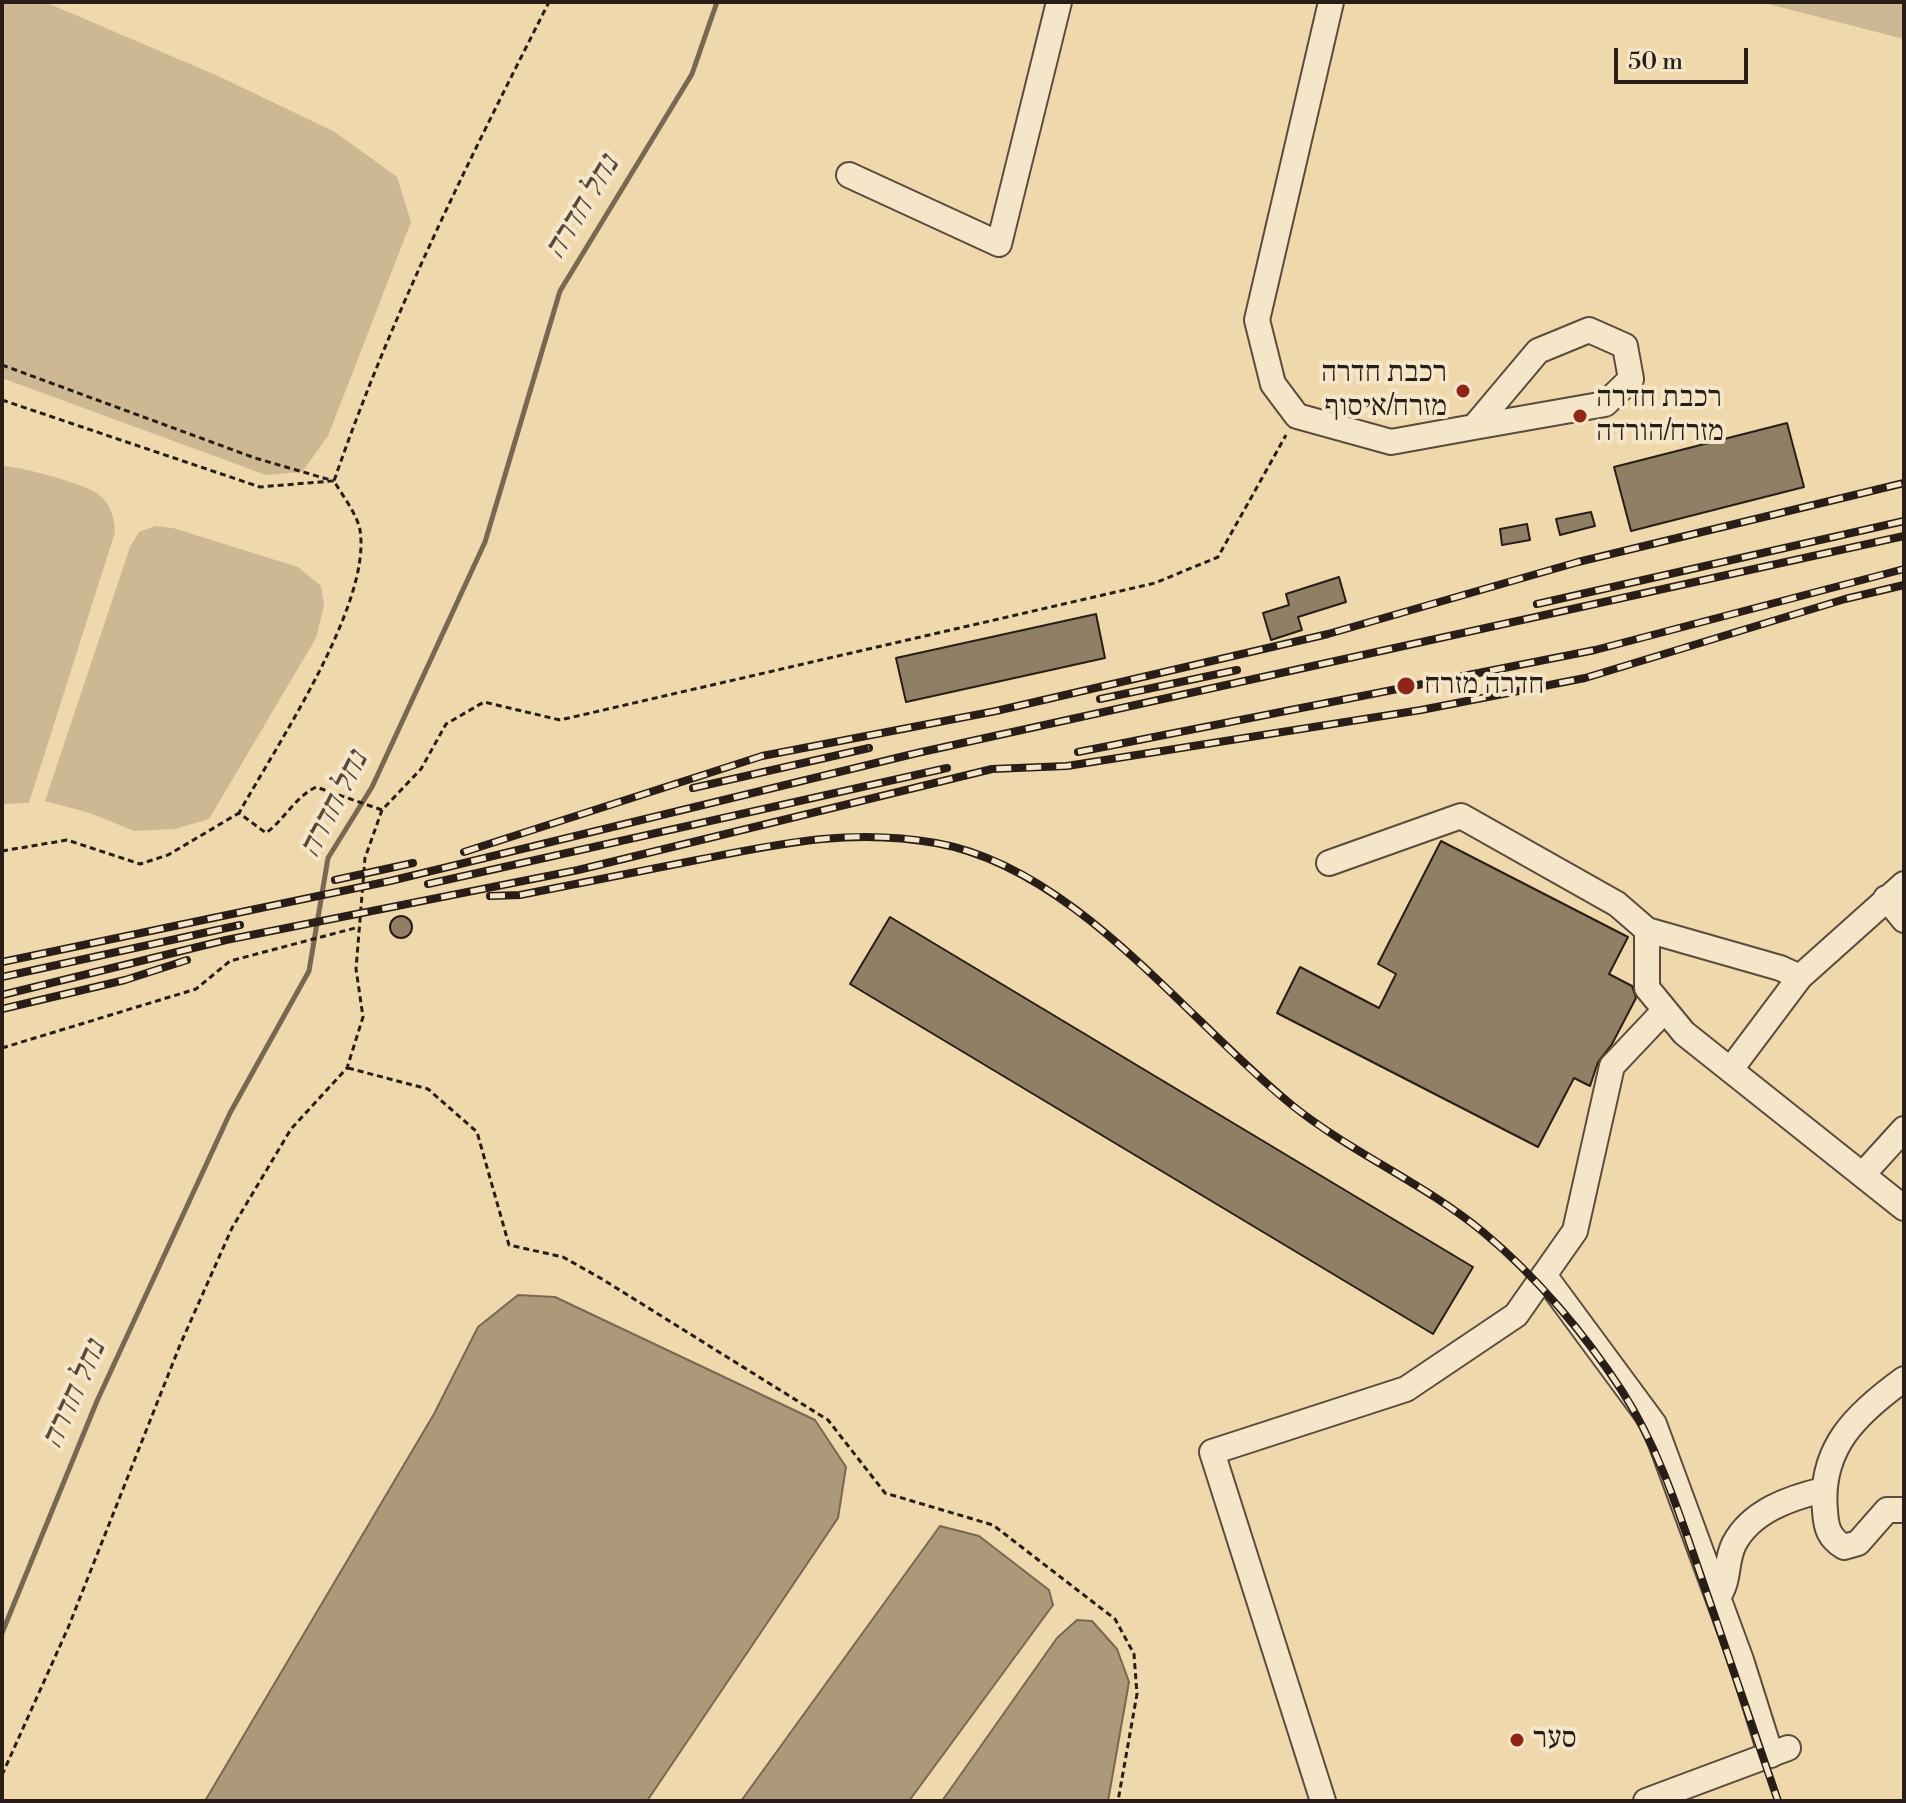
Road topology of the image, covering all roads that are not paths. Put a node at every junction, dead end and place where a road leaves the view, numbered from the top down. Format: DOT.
graph roads {
  1 [pos="1059,2"];
  2 [pos="1331,2"];
  3 [pos="849,175"];
  4 [pos="1474,427"];
  5 [pos="1329,863"];
  6 [pos="1895,891"];
  7 [pos="1904,920"];
  8 [pos="1647,930"];
  9 [pos="1800,977"];
  10 [pos="1665,1010"];
  11 [pos="1731,1069"];
  12 [pos="1904,1129"];
  13 [pos="1864,1173"];
  14 [pos="1904,1208"];
  15 [pos="1544,1275"];
  16 [pos="1904,1379"];
  17 [pos="1823,1490"];
  18 [pos="1904,1510"];
  19 [pos="1718,1597"];
  20 [pos="1323,1801"];
  21 [pos="1646,1801"];
  1 -- 3 [label="street"];
  2 -- 4 [label="street"];
  4 -- 4 [label="street"];
  5 -- 8 [label="street"];
  6 -- 7 [label="street"];
  6 -- 9 [label="street"];
  8 -- 9 [label="street"];
  8 -- 10 [label="street"];
  9 -- 11 [label="street"];
  10 -- 11 [label="street"];
  10 -- 15 [label="street"];
  11 -- 13 [label="street"];
  12 -- 13 [label="street"];
  13 -- 14 [label="street"];
  15 -- 19 [label="street"];
  15 -- 20 [label="street"];
  16 -- 17 [label="street"];
  17 -- 18 [label="street"];
  17 -- 19 [label="street"];
  19 -- 21 [label="street"];
}
